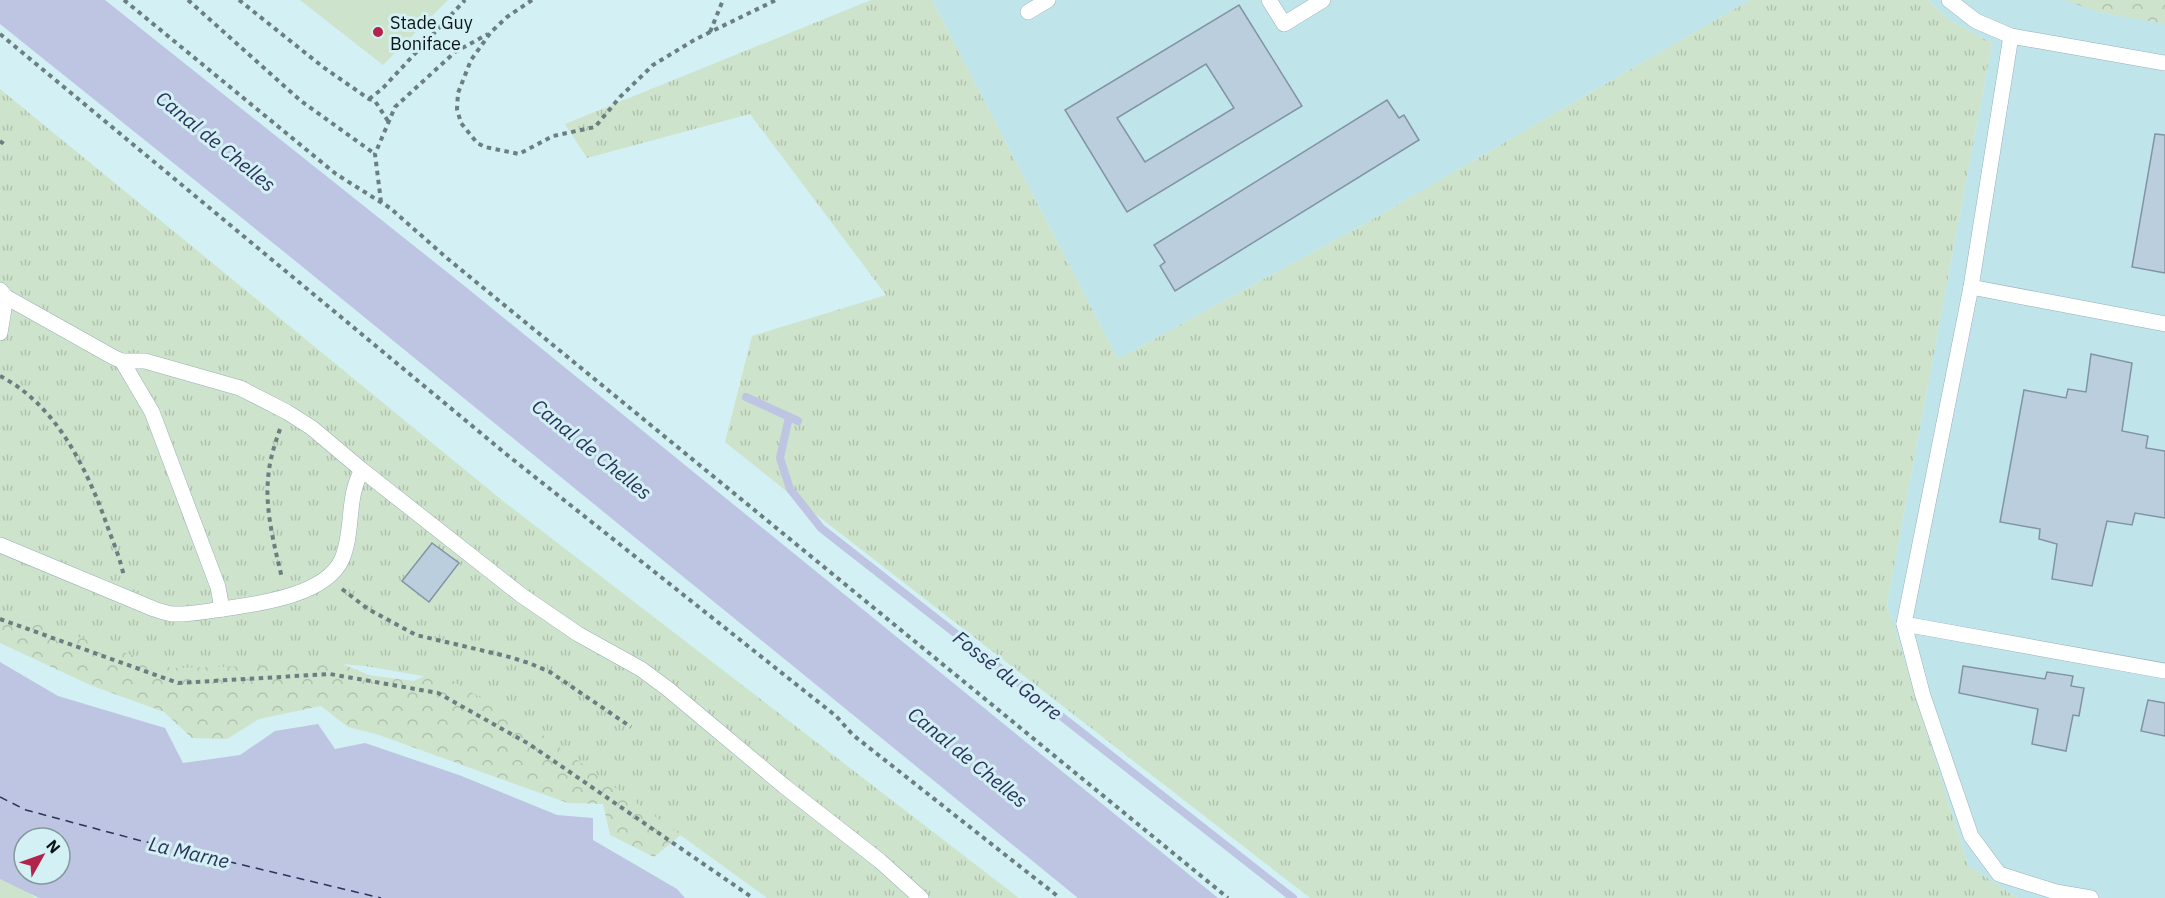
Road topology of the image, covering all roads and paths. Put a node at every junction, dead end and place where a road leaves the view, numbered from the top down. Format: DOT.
graph roads {
  1 [pos="124,0"];
  2 [pos="188,0"];
  3 [pos="239,0"];
  4 [pos="465,0"];
  5 [pos="532,0"];
  6 [pos="723,0"];
  7 [pos="776,0"];
  8 [pos="1048,0"];
  9 [pos="1269,0"];
  10 [pos="1323,0"];
  11 [pos="1949,0"];
  12 [pos="1028,12"];
  13 [pos="491,32"];
  14 [pos="710,32"];
  15 [pos="0,34"];
  16 [pos="2011,36"];
  17 [pos="2165,63"];
  18 [pos="369,99"];
  19 [pos="388,122"];
  20 [pos="0,141"];
  21 [pos="5,145"];
  22 [pos="375,154"];
  23 [pos="381,202"];
  24 [pos="1971,287"];
  25 [pos="3,293"];
  26 [pos="2165,324"];
  27 [pos="0,333"];
  28 [pos="122,361"];
  29 [pos="0,376"];
  30 [pos="287,412"];
  31 [pos="362,470"];
  32 [pos="0,545"];
  33 [pos="330,575"];
  34 [pos="125,596"];
  35 [pos="287,597"];
  36 [pos="222,609"];
  37 [pos="0,619"];
  38 [pos="1904,624"];
  39 [pos="2165,670"];
  40 [pos="631,726"];
  41 [pos="753,898"];
  42 [pos="921,898"];
  43 [pos="1060,898"];
  44 [pos="1228,898"];
  45 [pos="2091,898"];
  1 -- 23 [label="path"];
  2 -- 22 [label="path"];
  3 -- 18 [label="path"];
  4 -- 18 [label="path"];
  5 -- 13 [label="path"];
  6 -- 14 [label="path"];
  7 -- 14 [label="path"];
  8 -- 12 [label="lane"];
  9 -- 10 [label="lane"];
  11 -- 16 [label="lane"];
  13 -- 14 [label="path"];
  13 -- 19 [label="path"];
  15 -- 43 [label="path"];
  16 -- 17 [label="lane"];
  16 -- 24 [label="lane"];
  18 -- 19 [label="path"];
  19 -- 22 [label="path"];
  20 -- 21 [label="path"];
  22 -- 23 [label="path"];
  23 -- 44 [label="path"];
  24 -- 26 [label="lane"];
  24 -- 38 [label="lane"];
  25 -- 27 [label="lane"];
  25 -- 28 [label="lane"];
  28 -- 30 [label="lane"];
  28 -- 36 [label="lane"];
  29 -- 34 [label="path"];
  30 -- 31 [label="lane"];
  30 -- 35 [label="path"];
  31 -- 33 [label="lane"];
  31 -- 42 [label="lane"];
  32 -- 34 [label="lane"];
  33 -- 35 [label="lane"];
  33 -- 40 [label="path"];
  34 -- 36 [label="lane"];
  35 -- 36 [label="lane"];
  37 -- 41 [label="path"];
  38 -- 39 [label="lane"];
  38 -- 45 [label="lane"];
}
